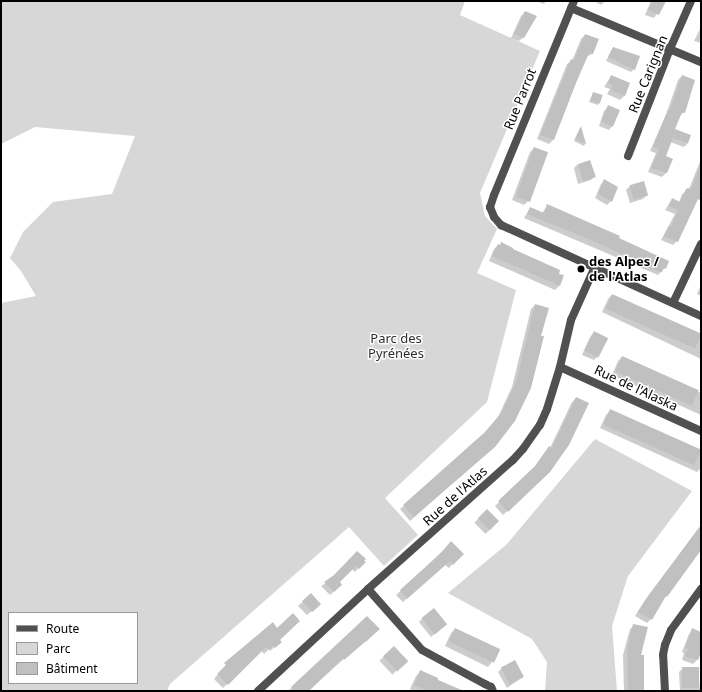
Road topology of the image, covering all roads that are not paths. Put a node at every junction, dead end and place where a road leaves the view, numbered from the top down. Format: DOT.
graph roads {
  1 [pos="691,1"];
  2 [pos="573,4"];
  3 [pos="670,49"];
  4 [pos="701,62"];
  5 [pos="628,156"];
  6 [pos="701,244"];
  7 [pos="594,269"];
  8 [pos="673,303"];
  9 [pos="701,316"];
  10 [pos="560,367"];
  11 [pos="701,431"];
  12 [pos="701,588"];
  13 [pos="368,589"];
  14 [pos="258,691"];
  15 [pos="493,691"];
  16 [pos="665,691"];
  1 -- 3 [label="street, Rue Carignan"];
  2 -- 3 [label="street"];
  2 -- 7 [label="street, Rue Parrot"];
  3 -- 4 [label="street"];
  3 -- 5 [label="street, Rue Carignan"];
  6 -- 8 [label="street"];
  7 -- 8 [label="street"];
  7 -- 10 [label="street, Rue de l'Atlas"];
  8 -- 9 [label="street"];
  10 -- 11 [label="street, Rue de l'Alaska"];
  10 -- 13 [label="street, Rue de l'Atlas"];
  12 -- 16 [label="street"];
  13 -- 14 [label="street, Rue de l'Atlas"];
  13 -- 15 [label="street"];
}
